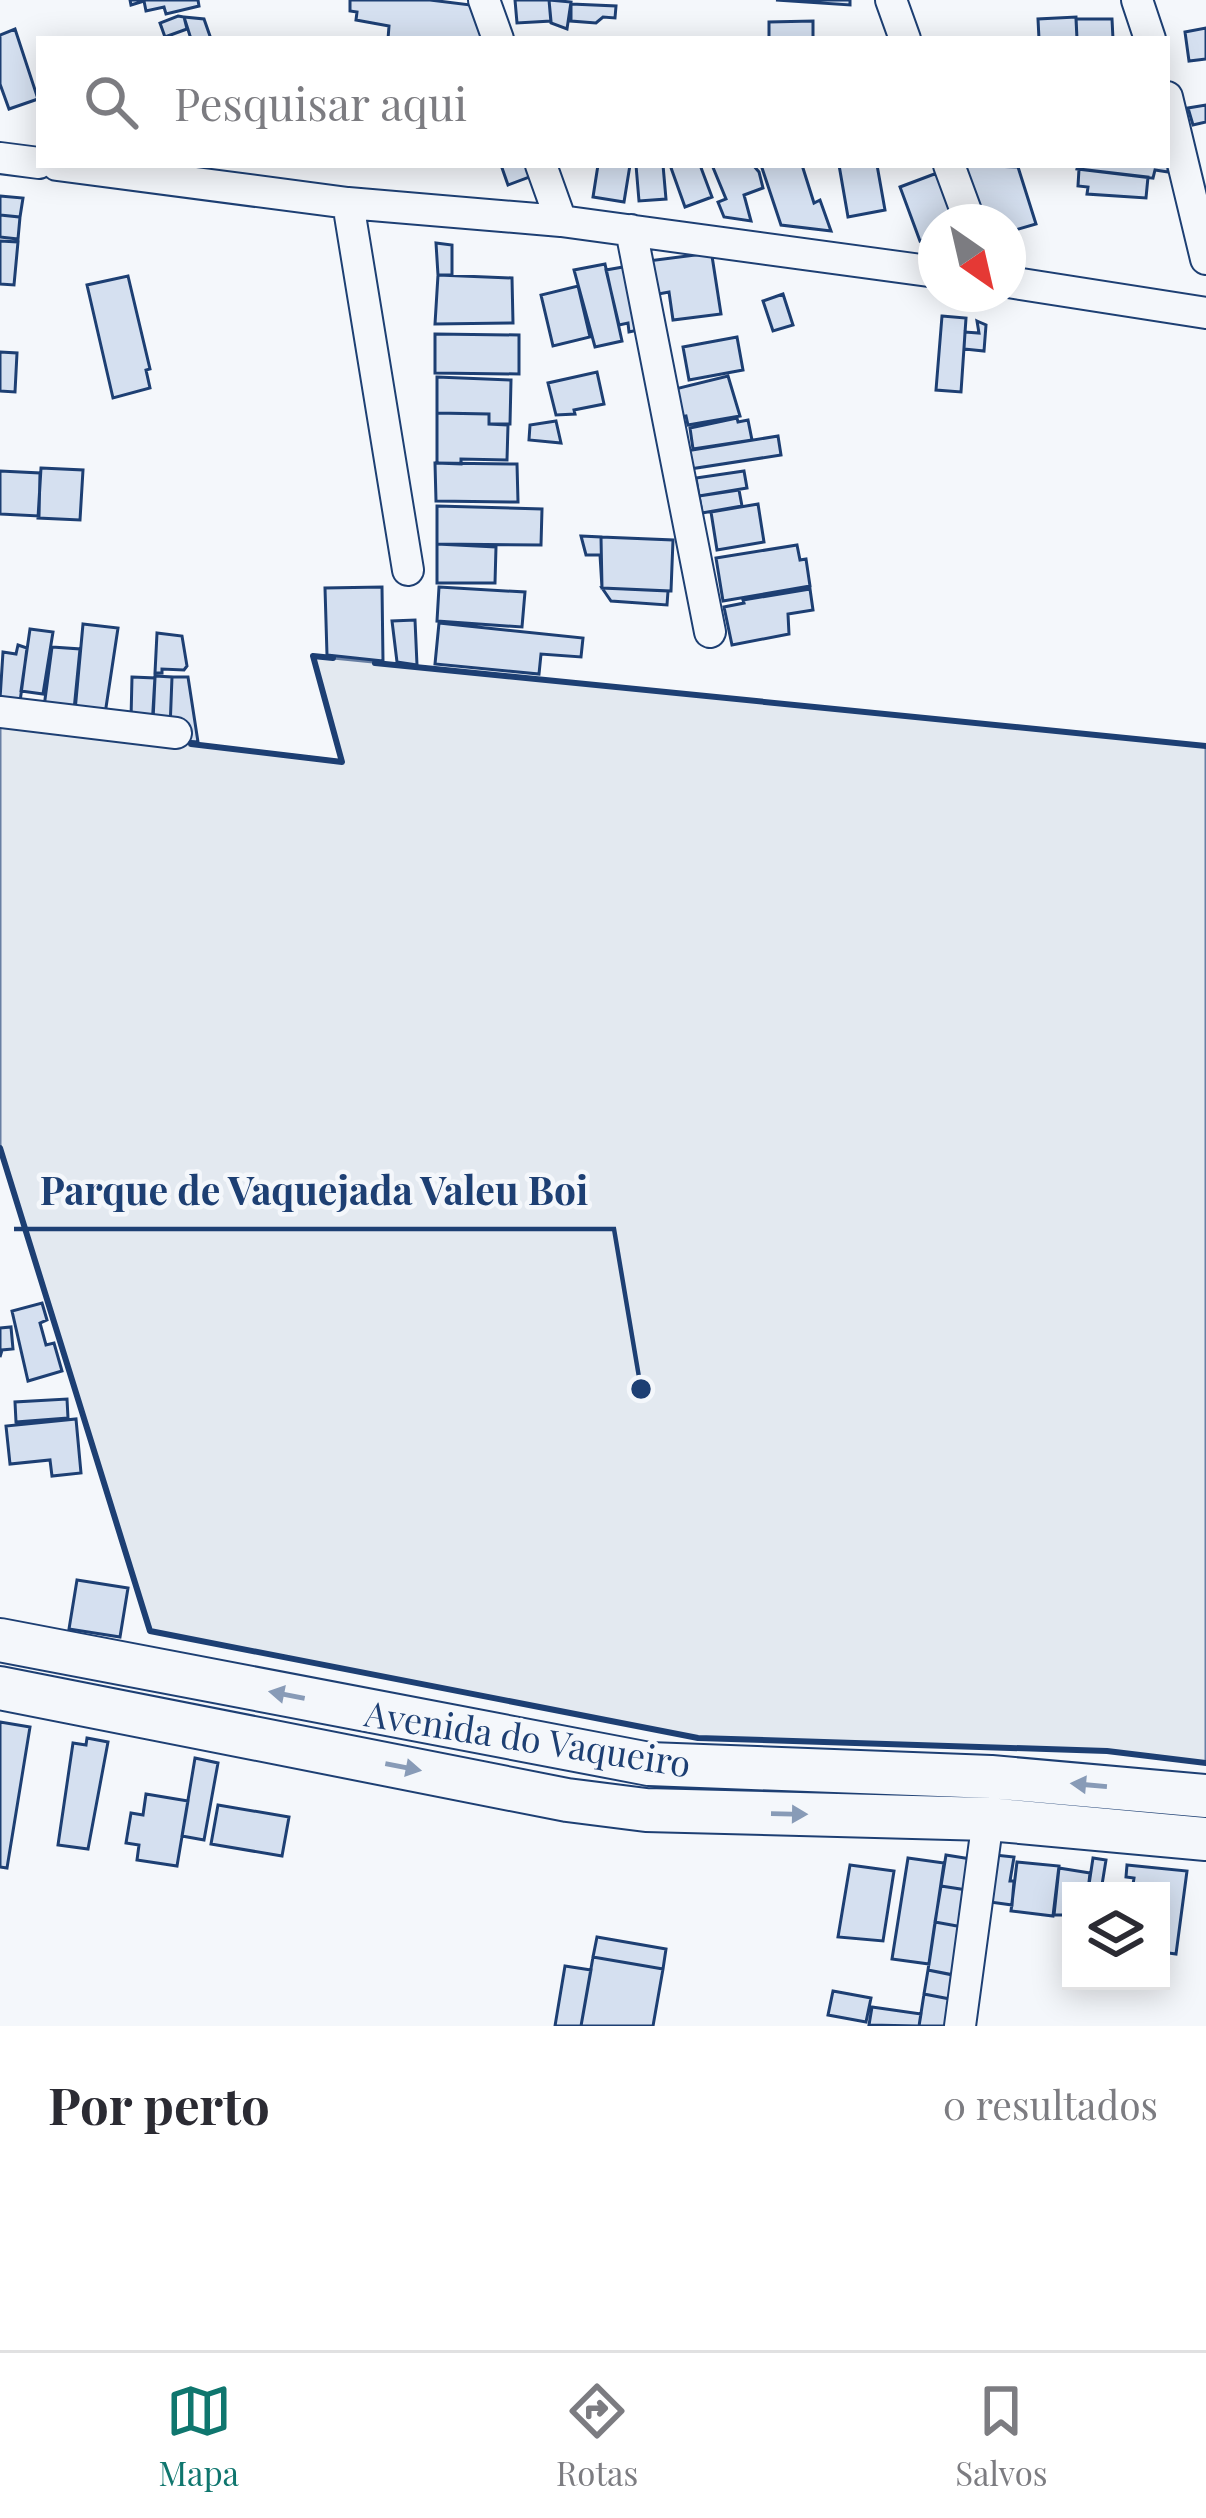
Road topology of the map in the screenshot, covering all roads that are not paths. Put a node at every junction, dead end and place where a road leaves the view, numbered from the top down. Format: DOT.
graph roads {
  1 [pos="484,0"];
  2 [pos="891,0"];
  3 [pos="1137,0"];
  4 [pos="497,36"];
  5 [pos="904,36"];
  6 [pos="1149,36"];
  7 [pos="1170,109"];
  8 [pos="0,158"];
  9 [pos="36,163"];
  10 [pos="80,168"];
  11 [pos="543,168"];
  12 [pos="951,168"];
  13 [pos="348,203"];
  14 [pos="964,204"];
  15 [pos="561,221"];
  16 [pos="632,230"];
  17 [pos="1206,259"];
  18 [pos="918,270"];
  19 [pos="1026,285"];
  20 [pos="1206,313"];
  21 [pos="408,570"];
  22 [pos="710,632"];
  23 [pos="0,712"];
  24 [pos="176,733"];
  25 [pos="0,1640"];
  26 [pos="70,1653"];
  27 [pos="153,1669"];
  28 [pos="0,1688"];
  29 [pos="59,1700"];
  30 [pos="143,1715"];
  31 [pos="649,1764"];
  32 [pos="1206,1796"];
  33 [pos="646,1810"];
  34 [pos="988,1819"];
  35 [pos="1206,1839"];
  36 [pos="960,2026"];
  1 -- 4 [label="street"];
  2 -- 5 [label="street"];
  3 -- 6 [label="street"];
  7 -- 17 [label="street"];
  8 -- 9 [label="street"];
  10 -- 13 [label="street"];
  11 -- 15 [label="street"];
  12 -- 14 [label="street"];
  13 -- 15 [label="street"];
  13 -- 21 [label="street"];
  15 -- 16 [label="street"];
  16 -- 18 [label="street"];
  16 -- 22 [label="street"];
  19 -- 20 [label="street"];
  23 -- 24 [label="street"];
  25 -- 26 [label="street, Avenida do Vaqueiro"];
  26 -- 27 [label="street, Avenida do Vaqueiro"];
  26 -- 29 [label="street"];
  27 -- 30 [label="street"];
  31 -- 27 [label="street, Avenida do Vaqueiro, one-way"];
  28 -- 29 [label="street, Avenida do Vaqueiro"];
  29 -- 30 [label="street, Avenida do Vaqueiro"];
  30 -- 33 [label="street, Avenida do Vaqueiro, one-way"];
  32 -- 31 [label="street, Avenida do Vaqueiro, one-way"];
  31 -- 33 [label="street"];
  33 -- 34 [label="street, Avenida do Vaqueiro, one-way"];
  34 -- 35 [label="street, Avenida do Vaqueiro"];
  34 -- 36 [label="street"];
}
